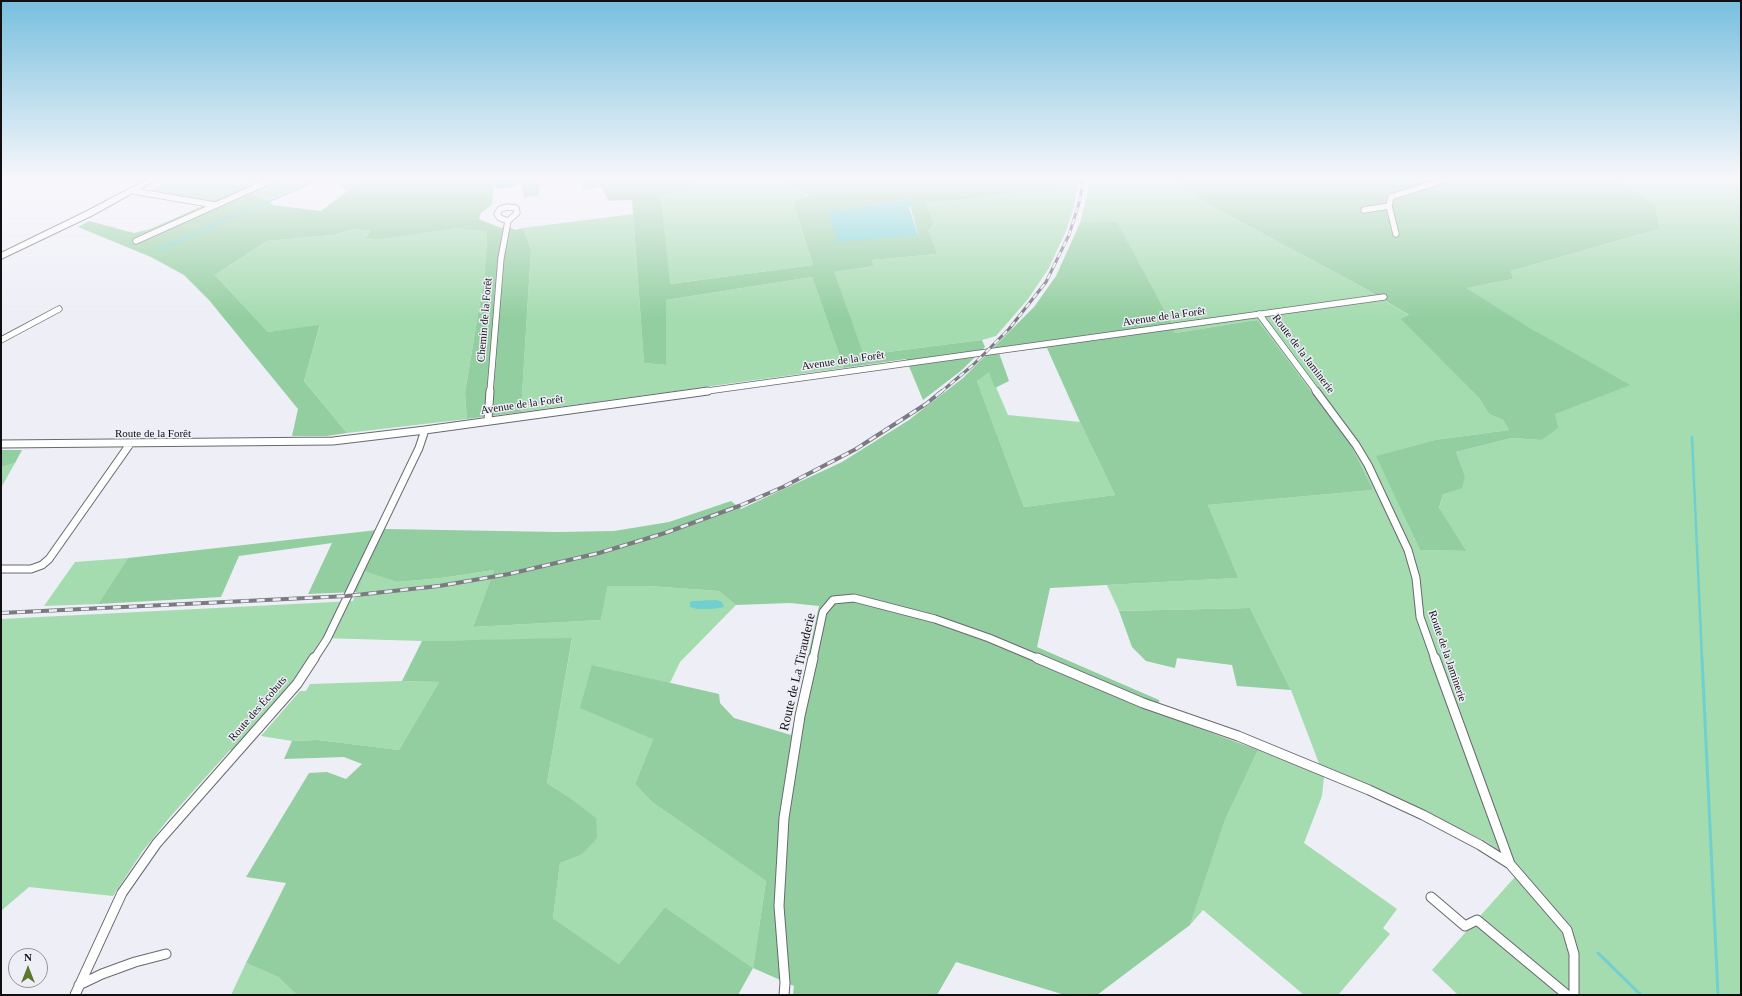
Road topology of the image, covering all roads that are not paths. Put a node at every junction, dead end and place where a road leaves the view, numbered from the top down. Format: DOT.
graph roads {
  1 [pos="63,225"];
  2 [pos="170,225"];
  3 [pos="507,225"];
  4 [pos="1394,225"];
  5 [pos="1396,234"];
  6 [pos="136,241"];
  7 [pos="1,255"];
  8 [pos="1384,297"];
  9 [pos="59,309"];
  10 [pos="1259,314"];
  11 [pos="1,340"];
  12 [pos="488,420"];
  13 [pos="425,430"];
  14 [pos="305,442"];
  15 [pos="1,444"];
  16 [pos="130,444"];
  17 [pos="1,569"];
  18 [pos="1510,864"];
  19 [pos="1431,897"];
  20 [pos="166,954"];
  21 [pos="79,985"];
  22 [pos="75,995"];
  23 [pos="784,995"];
  24 [pos="1567,995"];
  25 [pos="1574,995"];
  1 -- 7 [label="main road"];
  2 -- 6 [label="street"];
  3 -- 12 [label="street, Chemin de la Forêt"];
  4 -- 5 [label="street"];
  8 -- 10 [label="street, Avenue de la Forêt"];
  9 -- 11 [label="street"];
  10 -- 12 [label="street, Avenue de la Forêt"];
  10 -- 18 [label="street, Route de la Jaminerie"];
  12 -- 13 [label="street, Avenue de la Forêt"];
  13 -- 14 [label="street, Avenue de la Forêt"];
  13 -- 21 [label="street, Route des Écobuts"];
  14 -- 16 [label="street, Route de la Forêt"];
  15 -- 16 [label="street, Route de la Forêt"];
  16 -- 17 [label="street"];
  18 -- 23 [label="street, Route de La Tirauderie"];
  18 -- 25 [label="street, Route de la Jaminerie"];
  19 -- 24 [label="street"];
  20 -- 21 [label="street"];
  21 -- 22 [label="street, Route des Écobuts"];
}
